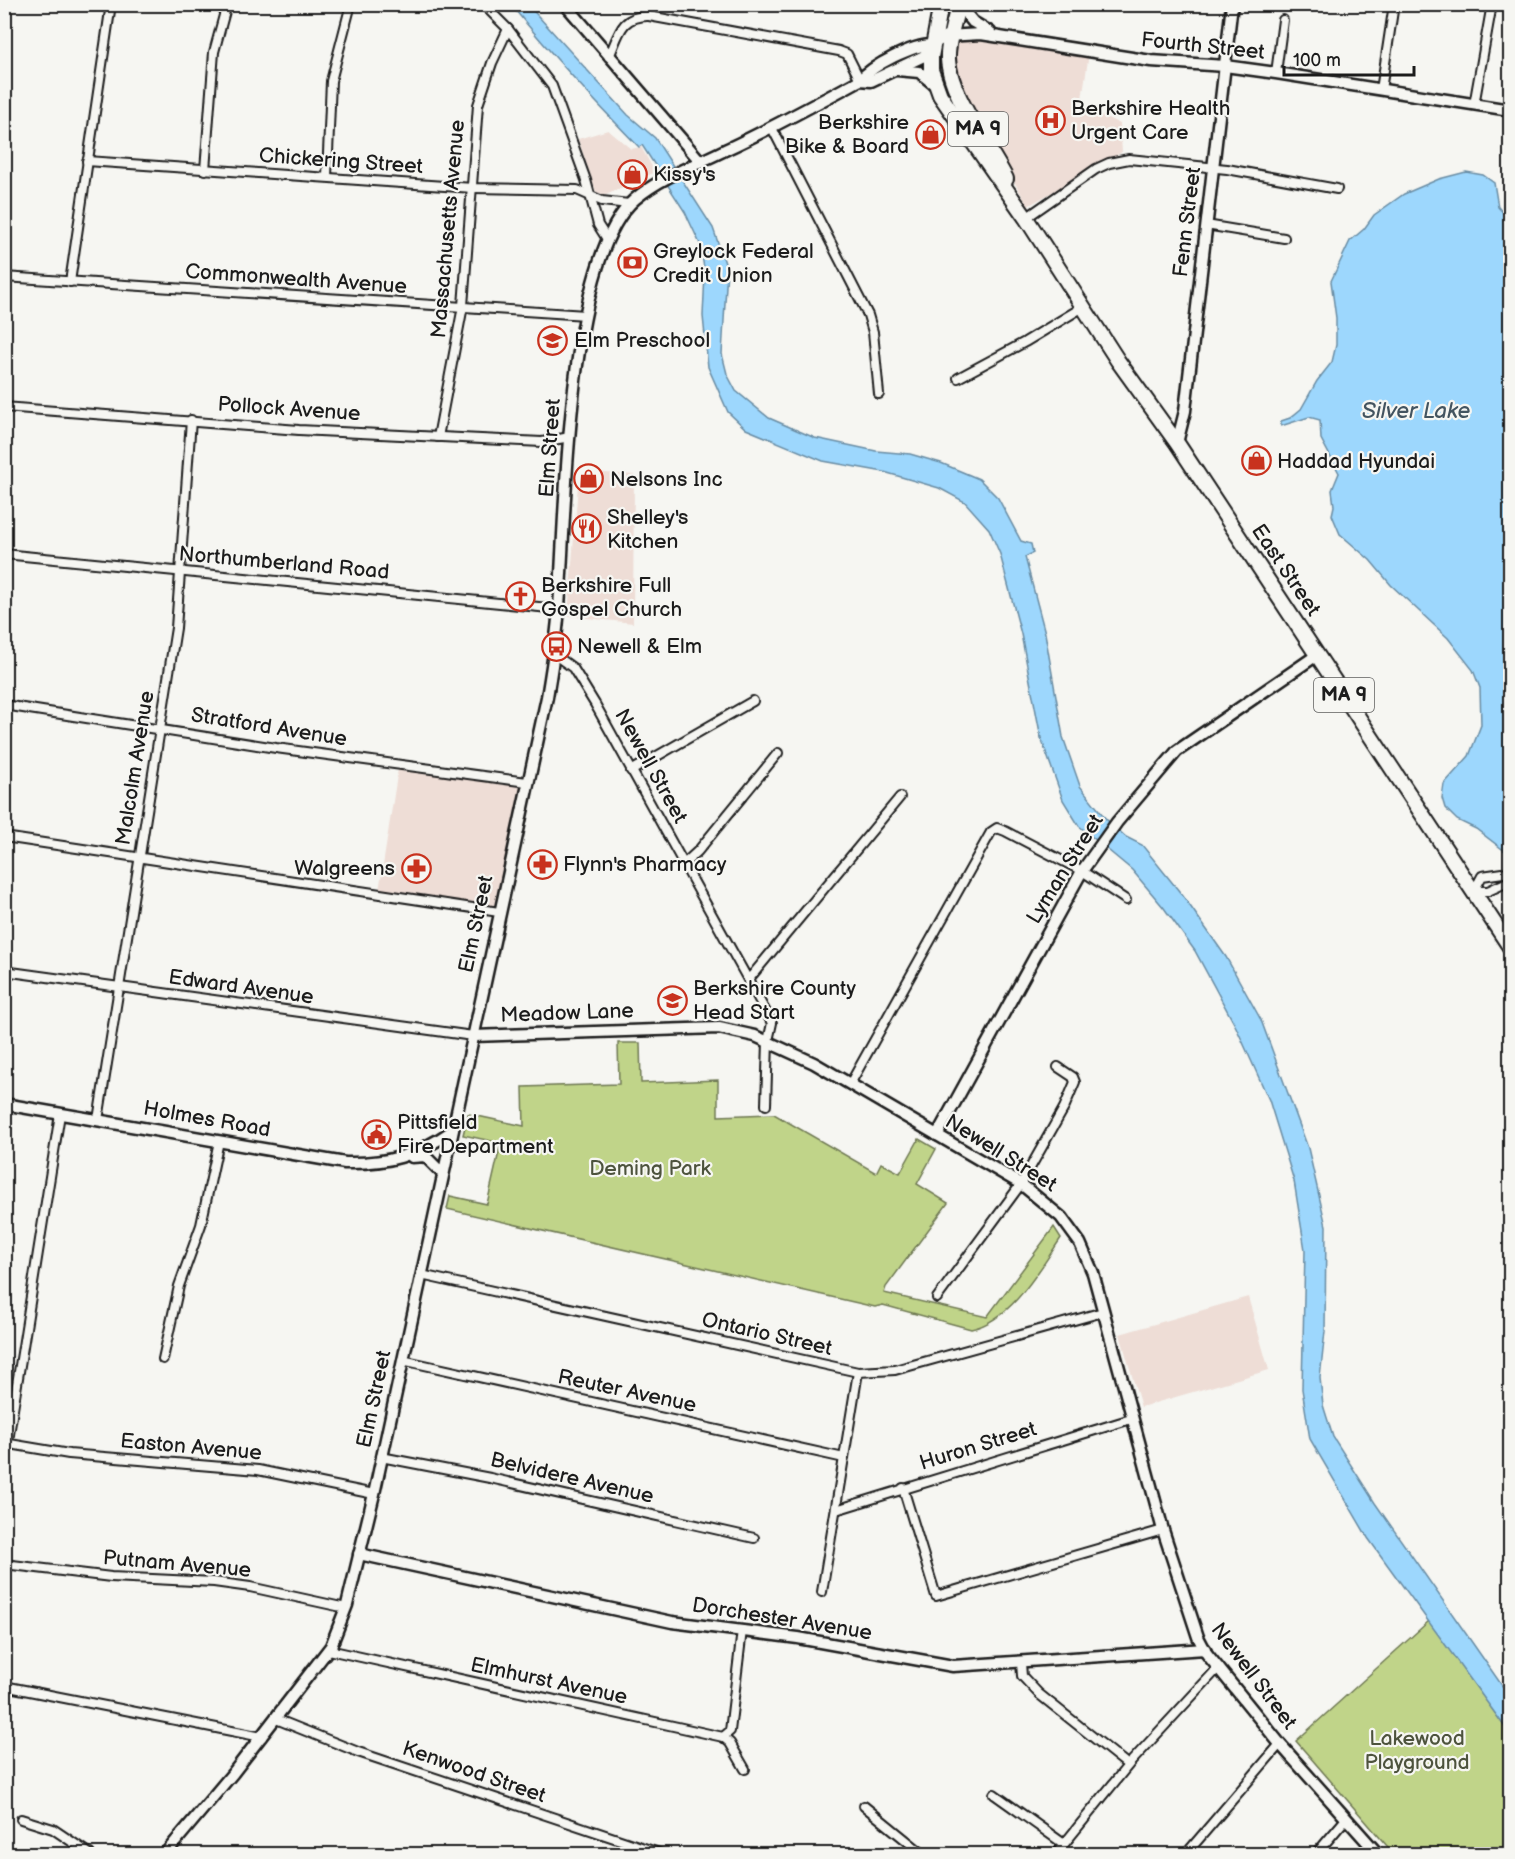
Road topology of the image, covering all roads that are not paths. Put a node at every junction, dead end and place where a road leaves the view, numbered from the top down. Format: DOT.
graph roads {
  1 [pos="111,4"];
  2 [pos="227,4"];
  3 [pos="351,4"];
  4 [pos="483,4"];
  5 [pos="565,4"];
  6 [pos="941,4"];
  7 [pos="1232,4"];
  8 [pos="1394,4"];
  9 [pos="1492,4"];
  10 [pos="959,5"];
  11 [pos="1283,20"];
  12 [pos="508,29"];
  13 [pos="950,34"];
  14 [pos="999,36"];
  15 [pos="932,45"];
  16 [pos="609,57"];
  17 [pos="1225,66"];
  18 [pos="894,70"];
  19 [pos="1276,73"];
  20 [pos="861,80"];
  21 [pos="936,86"];
  22 [pos="1381,90"];
  23 [pos="1474,105"];
  24 [pos="1510,110"];
  25 [pos="772,128"];
  26 [pos="87,161"];
  27 [pos="701,162"];
  28 [pos="1213,168"];
  29 [pos="205,170"];
  30 [pos="327,177"];
  31 [pos="473,188"];
  32 [pos="1337,189"];
  33 [pos="591,195"];
  34 [pos="629,204"];
  35 [pos="1026,218"];
  36 [pos="1206,225"];
  37 [pos="1284,238"];
  38 [pos="607,239"];
  39 [pos="4,277"];
  40 [pos="70,282"];
  41 [pos="463,306"];
  42 [pos="1083,307"];
  43 [pos="586,315"];
  44 [pos="958,378"];
  45 [pos="879,394"];
  46 [pos="4,408"];
  47 [pos="191,420"];
  48 [pos="438,437"];
  49 [pos="570,437"];
  50 [pos="1176,443"];
  51 [pos="4,554"];
  52 [pos="181,571"];
  53 [pos="559,609"];
  54 [pos="555,655"];
  55 [pos="1317,655"];
  56 [pos="753,701"];
  57 [pos="4,705"];
  58 [pos="160,728"];
  59 [pos="778,753"];
  60 [pos="631,771"];
  61 [pos="527,782"];
  62 [pos="900,797"];
  63 [pos="4,837"];
  64 [pos="139,859"];
  65 [pos="684,864"];
  66 [pos="1082,872"];
  67 [pos="1510,872"];
  68 [pos="1510,881"];
  69 [pos="1473,891"];
  70 [pos="1126,900"];
  71 [pos="499,912"];
  72 [pos="1510,946"];
  73 [pos="4,971"];
  74 [pos="749,979"];
  75 [pos="120,988"];
  76 [pos="473,1036"];
  77 [pos="768,1041"];
  78 [pos="1058,1067"];
  79 [pos="850,1084"];
  80 [pos="4,1104"];
  81 [pos="766,1105"];
  82 [pos="60,1114"];
  83 [pos="98,1120"];
  84 [pos="452,1131"];
  85 [pos="937,1136"];
  86 [pos="219,1141"];
  87 [pos="403,1157"];
  88 [pos="442,1173"];
  89 [pos="1021,1184"];
  90 [pos="421,1275"];
  91 [pos="937,1298"];
  92 [pos="1103,1312"];
  93 [pos="163,1359"];
  94 [pos="402,1360"];
  95 [pos="858,1372"];
  96 [pos="1131,1419"];
  97 [pos="6,1443"];
  98 [pos="381,1457"];
  99 [pos="844,1458"];
  100 [pos="4,1466"];
  101 [pos="903,1488"];
  102 [pos="374,1494"];
  103 [pos="836,1510"];
  104 [pos="1163,1530"];
  105 [pos="754,1538"];
  106 [pos="359,1554"];
  107 [pos="4,1564"];
  108 [pos="822,1592"];
  109 [pos="346,1608"];
  110 [pos="742,1630"];
  111 [pos="1205,1649"];
  112 [pos="329,1650"];
  113 [pos="1021,1663"];
  114 [pos="1219,1667"];
  115 [pos="4,1686"];
  116 [pos="276,1719"];
  117 [pos="262,1737"];
  118 [pos="723,1737"];
  119 [pos="1280,1744"];
  120 [pos="1128,1765"];
  121 [pos="745,1769"];
  122 [pos="994,1794"];
  123 [pos="864,1806"];
  124 [pos="21,1819"];
  125 [pos="1345,1820"];
  126 [pos="1064,1844"];
  127 [pos="90,1854"];
  128 [pos="165,1854"];
  129 [pos="662,1854"];
  130 [pos="923,1854"];
  131 [pos="1056,1854"];
  132 [pos="1186,1854"];
  133 [pos="1316,1854"];
  134 [pos="1378,1854"];
  1 -- 26 [label="street"];
  2 -- 29 [label="street"];
  3 -- 30 [label="street"];
  4 -- 12 [label="street"];
  5 -- 16 [label="street"];
  6 -- 15 [label="highway, East Street / MA 9"];
  7 -- 17 [label="street, Fenn Street"];
  8 -- 22 [label="street"];
  9 -- 23 [label="street"];
  10 -- 13 [label="highway, East Street / MA 9"];
  10 -- 14 [label="street, Fourth Street"];
  11 -- 19 [label="street"];
  12 -- 31 [label="street, Massachusetts Avenue"];
  12 -- 33 [label="street"];
  13 -- 14 [label="street, Fourth Street"];
  13 -- 15 [label="street"];
  13 -- 35 [label="highway, East Street / MA 9"];
  14 -- 17 [label="street, Fourth Street"];
  15 -- 18 [label="street, Elm Street"];
  15 -- 20 [label="street, Elm Street"];
  15 -- 21 [label="highway, East Street / MA 9"];
  16 -- 20 [label="street"];
  16 -- 27 [label="street"];
  17 -- 19 [label="street, Fourth Street"];
  17 -- 28 [label="street, Fenn Street"];
  18 -- 20 [label="street, Elm Street"];
  18 -- 21 [label="street"];
  19 -- 22 [label="street, Fourth Street"];
  20 -- 25 [label="street, Elm Street"];
  21 -- 35 [label="highway, East Street / MA 9"];
  22 -- 23 [label="street, Fourth Street"];
  23 -- 24 [label="street, Fourth Street"];
  25 -- 27 [label="street, Elm Street"];
  25 -- 45 [label="street"];
  26 -- 29 [label="street, Chickering Street"];
  26 -- 40 [label="street"];
  27 -- 34 [label="street, Elm Street"];
  28 -- 32 [label="street"];
  28 -- 35 [label="street"];
  28 -- 36 [label="street, Fenn Street"];
  29 -- 30 [label="street, Chickering Street"];
  30 -- 31 [label="street, Chickering Street"];
  31 -- 33 [label="street, Chickering Street"];
  31 -- 41 [label="street, Massachusetts Avenue"];
  33 -- 34 [label="street, Chickering Street"];
  33 -- 38 [label="street"];
  34 -- 38 [label="street, Elm Street"];
  35 -- 42 [label="highway, East Street / MA 9"];
  36 -- 37 [label="street"];
  36 -- 50 [label="street, Fenn Street"];
  38 -- 43 [label="street, Elm Street"];
  39 -- 40 [label="street, Commonwealth Avenue"];
  40 -- 41 [label="street, Commonwealth Avenue"];
  41 -- 43 [label="street, Commonwealth Avenue"];
  41 -- 48 [label="street, Massachusetts Avenue"];
  42 -- 44 [label="street"];
  42 -- 50 [label="highway, East Street / MA 9"];
  43 -- 49 [label="street, Elm Street"];
  46 -- 47 [label="street, Pollock Avenue"];
  47 -- 48 [label="street, Pollock Avenue"];
  47 -- 52 [label="street, Malcolm Avenue"];
  48 -- 49 [label="street, Pollock Avenue"];
  49 -- 53 [label="street, Elm Street"];
  50 -- 55 [label="highway, East Street / MA 9"];
  51 -- 52 [label="street, Northumberland Road"];
  52 -- 53 [label="street, Northumberland Road"];
  52 -- 58 [label="street, Malcolm Avenue"];
  53 -- 54 [label="street, Elm Street"];
  54 -- 60 [label="street, Newell Street"];
  54 -- 61 [label="street, Elm Street"];
  55 -- 66 [label="street, Lyman Street"];
  55 -- 69 [label="highway, East Street / MA 9"];
  56 -- 60 [label="street"];
  57 -- 58 [label="street, Stratford Avenue"];
  58 -- 61 [label="street, Stratford Avenue"];
  58 -- 64 [label="street, Malcolm Avenue"];
  59 -- 65 [label="street"];
  60 -- 65 [label="street, Newell Street"];
  61 -- 71 [label="street, Elm Street"];
  62 -- 74 [label="street"];
  63 -- 64 [label="street"];
  64 -- 71 [label="street"];
  64 -- 75 [label="street, Malcolm Avenue"];
  65 -- 74 [label="street, Newell Street"];
  66 -- 70 [label="street"];
  66 -- 79 [label="street"];
  66 -- 85 [label="street, Lyman Street"];
  67 -- 69 [label="street"];
  68 -- 69 [label="street"];
  69 -- 72 [label="highway, East Street / MA 9"];
  71 -- 76 [label="street, Elm Street"];
  73 -- 75 [label="street, Edward Avenue"];
  74 -- 77 [label="street, Newell Street"];
  75 -- 76 [label="street, Edward Avenue"];
  75 -- 83 [label="street, Malcolm Avenue"];
  76 -- 77 [label="street, Meadow Lane"];
  76 -- 84 [label="street, Elm Street"];
  77 -- 79 [label="street, Newell Street"];
  77 -- 81 [label="street"];
  78 -- 89 [label="street"];
  79 -- 85 [label="street, Newell Street"];
  80 -- 82 [label="street, Holmes Road"];
  82 -- 83 [label="street, Holmes Road"];
  82 -- 97 [label="street"];
  83 -- 86 [label="street, Holmes Road"];
  84 -- 87 [label="street, Holmes Road"];
  84 -- 88 [label="street, Elm Street"];
  85 -- 89 [label="street, Newell Street"];
  86 -- 87 [label="street, Holmes Road"];
  86 -- 93 [label="street"];
  87 -- 88 [label="street, Holmes Road"];
  88 -- 90 [label="street, Elm Street"];
  89 -- 91 [label="street"];
  89 -- 92 [label="street, Newell Street"];
  90 -- 94 [label="street, Elm Street"];
  90 -- 95 [label="street, Ontario Street"];
  92 -- 95 [label="street, Ontario Street"];
  92 -- 96 [label="street, Newell Street"];
  94 -- 98 [label="street, Elm Street"];
  94 -- 99 [label="street, Reuter Avenue"];
  95 -- 99 [label="street"];
  96 -- 101 [label="street, Huron Street"];
  96 -- 104 [label="street, Newell Street"];
  97 -- 100 [label="street"];
  97 -- 102 [label="street, Easton Avenue"];
  98 -- 102 [label="street, Elm Street"];
  98 -- 105 [label="street, Belvidere Avenue"];
  99 -- 103 [label="street"];
  101 -- 103 [label="street, Huron Street"];
  101 -- 104 [label="street"];
  102 -- 106 [label="street, Elm Street"];
  103 -- 108 [label="street"];
  104 -- 111 [label="street, Newell Street"];
  106 -- 109 [label="street, Elm Street"];
  106 -- 110 [label="street, Dorchester Avenue"];
  107 -- 109 [label="street, Putnam Avenue"];
  109 -- 112 [label="street, Elm Street"];
  110 -- 113 [label="street, Dorchester Avenue"];
  110 -- 118 [label="street"];
  111 -- 113 [label="street, Dorchester Avenue"];
  111 -- 114 [label="street, Newell Street"];
  112 -- 116 [label="street, Elm Street"];
  112 -- 118 [label="street, Elmhurst Avenue"];
  113 -- 120 [label="street"];
  114 -- 119 [label="street, Newell Street"];
  114 -- 120 [label="street"];
  115 -- 117 [label="street"];
  116 -- 117 [label="street, Elm Street"];
  116 -- 129 [label="street, Kenwood Street"];
  117 -- 128 [label="street, Elm Street"];
  118 -- 121 [label="street"];
  119 -- 125 [label="street, Newell Street"];
  119 -- 132 [label="street"];
  120 -- 126 [label="street"];
  122 -- 126 [label="street"];
  123 -- 130 [label="street"];
  124 -- 127 [label="street"];
  125 -- 133 [label="street"];
  125 -- 134 [label="street, Newell Street"];
  126 -- 131 [label="street"];
}
